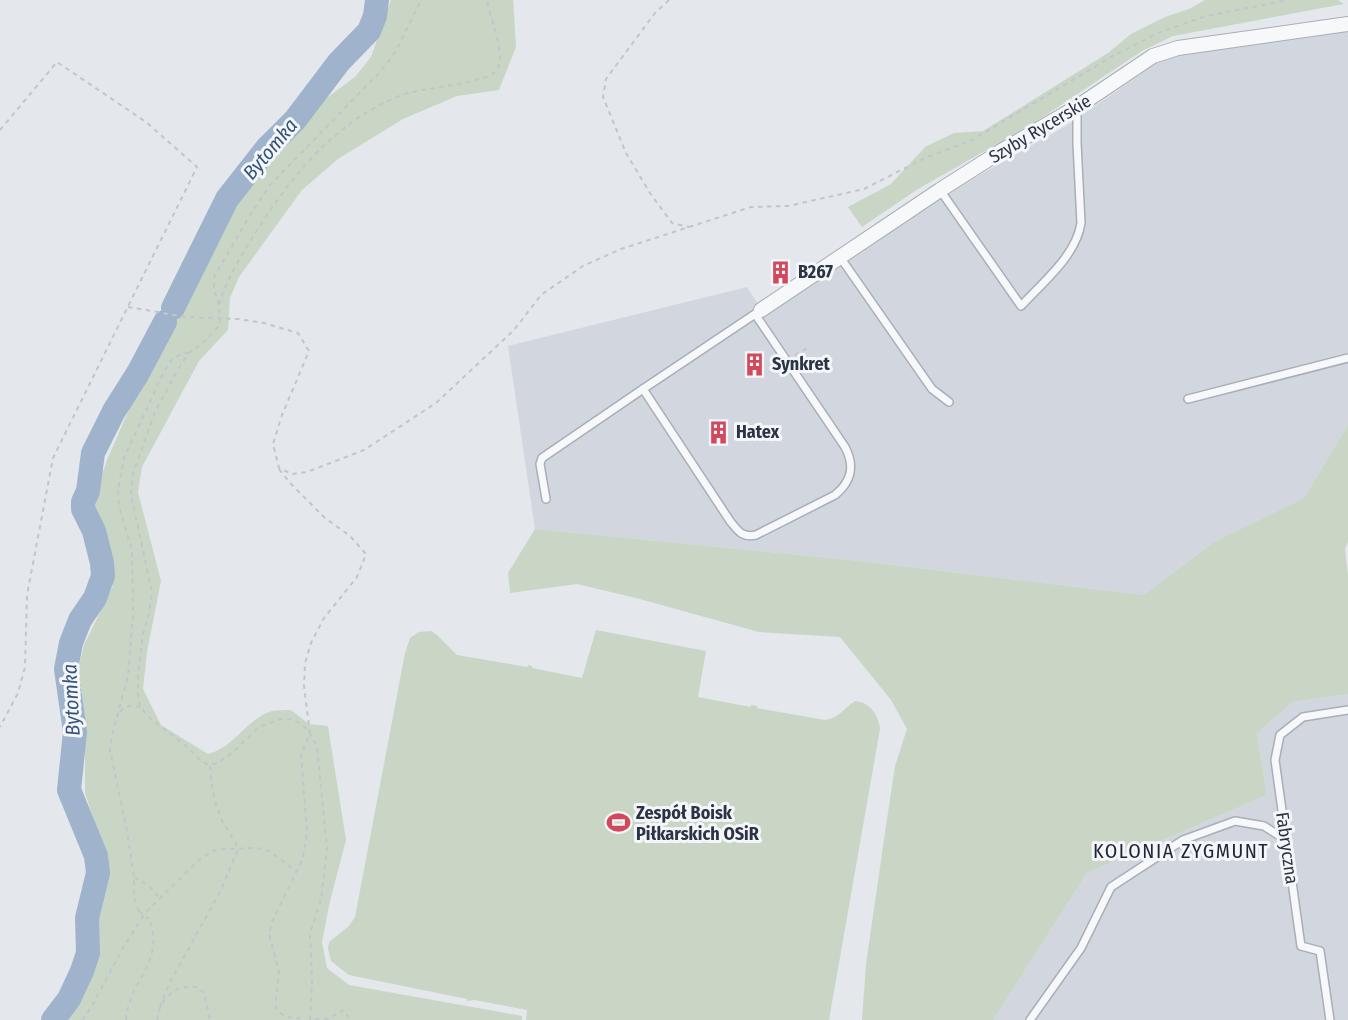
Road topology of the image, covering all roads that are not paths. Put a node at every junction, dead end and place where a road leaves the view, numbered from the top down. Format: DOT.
graph roads {
  1 [pos="1348,24"];
  2 [pos="1077,107"];
  3 [pos="940,190"];
  4 [pos="840,257"];
  5 [pos="758,312"];
  6 [pos="1348,358"];
  7 [pos="643,389"];
  8 [pos="1188,399"];
  9 [pos="949,402"];
  10 [pos="546,499"];
  11 [pos="1348,710"];
  12 [pos="1286,840"];
  13 [pos="1030,1020"];
  14 [pos="1330,1020"];
  1 -- 2 [label="street, Szyby Rycerskie"];
  2 -- 3 [label="street, Szyby Rycerskie"];
  2 -- 3 [label="lane"];
  3 -- 4 [label="street, Szyby Rycerskie"];
  4 -- 5 [label="street, Szyby Rycerskie"];
  4 -- 9 [label="lane"];
  5 -- 7 [label="lane"];
  5 -- 7 [label="lane"];
  6 -- 8 [label="lane"];
  7 -- 10 [label="lane"];
  11 -- 12 [label="lane, Fabryczna"];
  12 -- 13 [label="lane"];
  12 -- 14 [label="lane, Fabryczna"];
}
